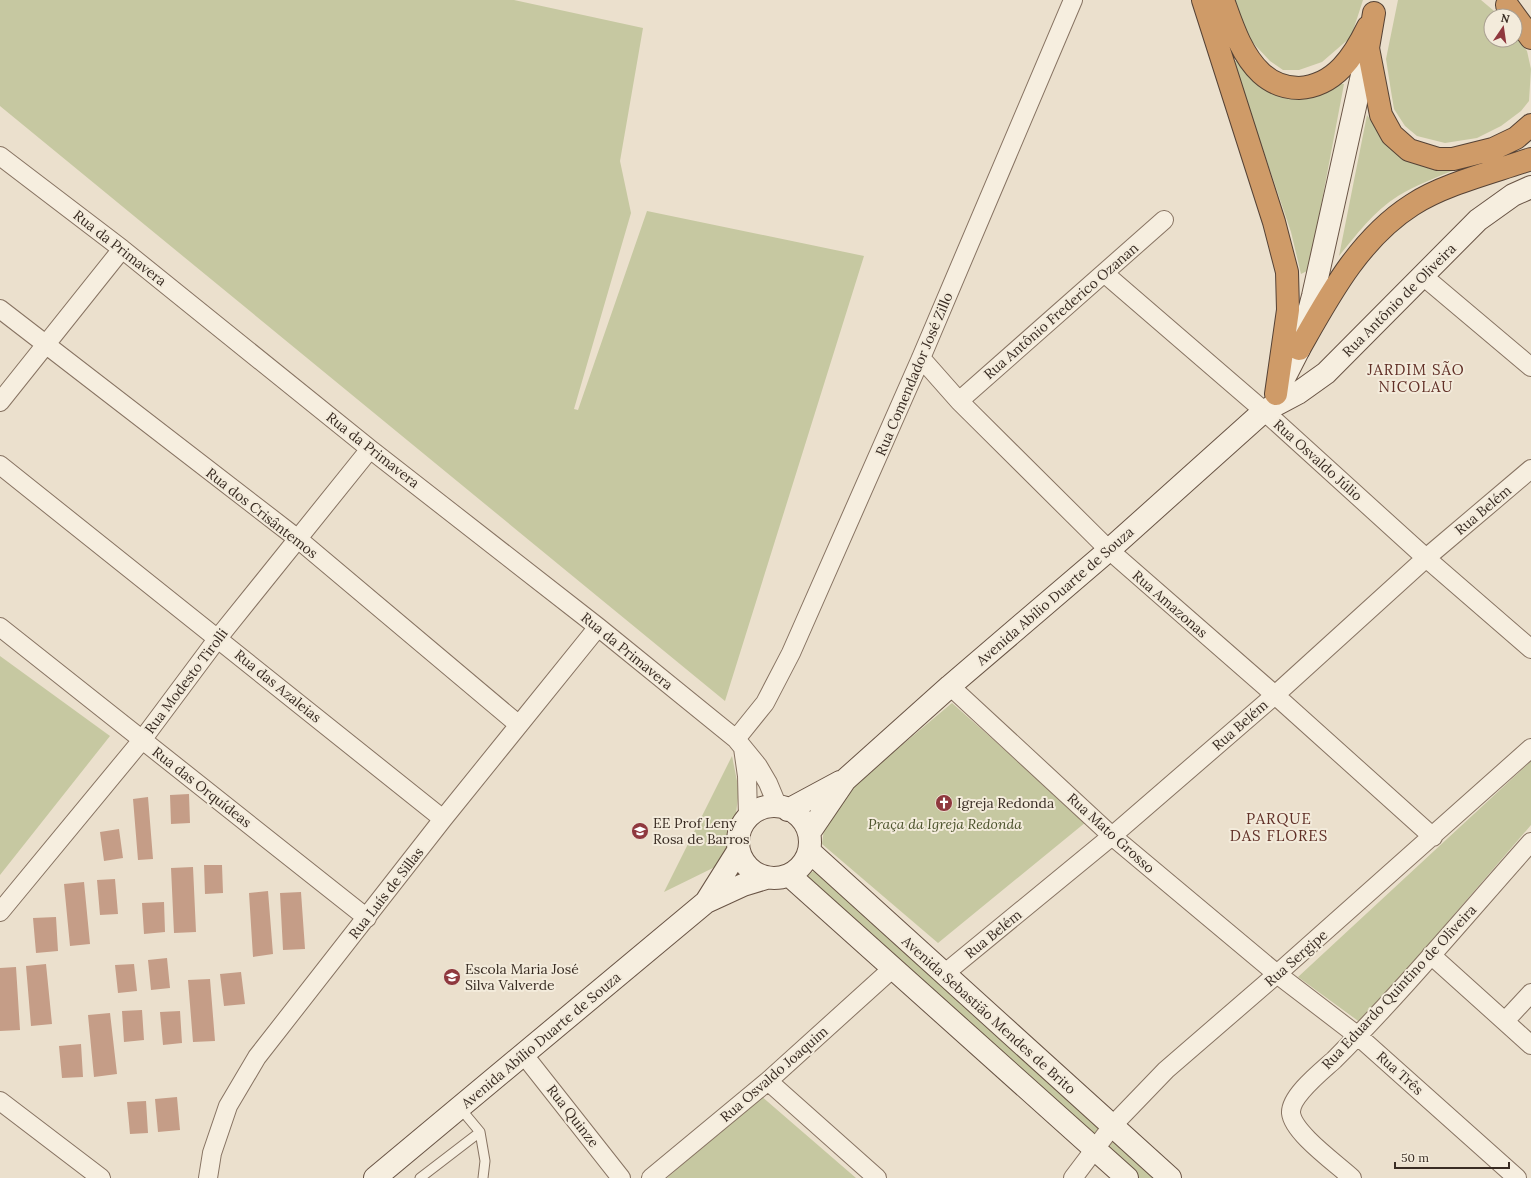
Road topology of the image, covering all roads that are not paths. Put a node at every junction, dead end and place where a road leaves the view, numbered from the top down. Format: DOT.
graph roads {
  1 [pos="1073,0"];
  2 [pos="1202,0"];
  3 [pos="1224,0"];
  4 [pos="1504,3"];
  5 [pos="1377,6"];
  6 [pos="1531,26"];
  7 [pos="1531,38"];
  8 [pos="1368,48"];
  9 [pos="1531,125"];
  10 [pos="0,156"];
  11 [pos="1531,159"];
  12 [pos="1531,187"];
  13 [pos="1164,220"];
  14 [pos="122,248"];
  15 [pos="1104,273"];
  16 [pos="1423,276"];
  17 [pos="0,309"];
  18 [pos="46,346"];
  19 [pos="1298,349"];
  20 [pos="921,358"];
  21 [pos="1531,367"];
  22 [pos="959,401"];
  23 [pos="0,402"];
  24 [pos="1270,403"];
  25 [pos="370,449"];
  26 [pos="0,465"];
  27 [pos="1531,469"];
  28 [pos="298,539"];
  29 [pos="1109,550"];
  30 [pos="1426,558"];
  31 [pos="0,627"];
  32 [pos="598,627"];
  33 [pos="218,638"];
  34 [pos="1531,649"];
  35 [pos="950,686"];
  36 [pos="1275,695"];
  37 [pos="519,725"];
  38 [pos="142,740"];
  39 [pos="739,743"];
  40 [pos="1531,748"];
  41 [pos="845,780"];
  42 [pos="783,808"];
  43 [pos="748,817"];
  44 [pos="443,819"];
  45 [pos="1112,836"];
  46 [pos="1433,837"];
  47 [pos="809,842"];
  48 [pos="1531,842"];
  49 [pos="738,851"];
  50 [pos="789,875"];
  51 [pos="766,878"];
  52 [pos="706,902"];
  53 [pos="0,912"];
  54 [pos="367,918"];
  55 [pos="1431,955"];
  56 [pos="893,968"];
  57 [pos="944,974"];
  58 [pos="1277,974"];
  59 [pos="1531,993"];
  60 [pos="1505,1021"];
  61 [pos="1358,1036"];
  62 [pos="1531,1045"];
  63 [pos="524,1055"];
  64 [pos="768,1081"];
  65 [pos="0,1101"];
  66 [pos="460,1108"];
  67 [pos="1113,1125"];
  68 [pos="480,1132"];
  69 [pos="1094,1148"];
  70 [pos="101,1178"];
  71 [pos="208,1178"];
  72 [pos="375,1178"];
  73 [pos="420,1178"];
  74 [pos="483,1178"];
  75 [pos="621,1178"];
  76 [pos="651,1178"];
  77 [pos="877,1178"];
  78 [pos="1074,1178"];
  79 [pos="1127,1178"];
  80 [pos="1170,1178"];
  81 [pos="1352,1178"];
  82 [pos="1517,1178"];
  1 -- 20 [label="street, Rua Comendador José Zillo"];
  2 -- 24 [label="highway"];
  3 -- 5 [label="highway"];
  4 -- 6 [label="highway"];
  4 -- 7 [label="highway"];
  5 -- 8 [label="highway"];
  8 -- 9 [label="highway"];
  8 -- 19 [label="main road"];
  10 -- 14 [label="street, Rua da Primavera"];
  11 -- 19 [label="highway"];
  12 -- 16 [label="main road, Rua Antônio de Oliveira"];
  13 -- 15 [label="street, Rua Antônio Frederico Ozanan"];
  14 -- 18 [label="street"];
  14 -- 25 [label="street, Rua da Primavera"];
  15 -- 22 [label="street, Rua Antônio Frederico Ozanan"];
  15 -- 24 [label="street, Rua Osvaldo Júlio"];
  16 -- 21 [label="street"];
  16 -- 24 [label="main road, Rua Antônio de Oliveira"];
  17 -- 18 [label="street, Rua dos Crisântemos"];
  18 -- 23 [label="street"];
  18 -- 28 [label="street, Rua dos Crisântemos"];
  19 -- 24 [label="main road"];
  20 -- 22 [label="street, Rua Amazonas"];
  20 -- 39 [label="street, Rua Comendador José Zillo"];
  22 -- 29 [label="street, Rua Amazonas"];
  24 -- 29 [label="main road, Avenida Abílio Duarte de Souza"];
  24 -- 30 [label="street, Rua Osvaldo Júlio"];
  25 -- 28 [label="street, Rua Modesto Tirolli"];
  25 -- 32 [label="street, Rua da Primavera"];
  26 -- 33 [label="street, Rua das Azaleias"];
  27 -- 30 [label="street, Rua Belém"];
  28 -- 33 [label="street, Rua Modesto Tirolli"];
  28 -- 37 [label="street, Rua dos Crisântemos"];
  29 -- 35 [label="main road, Avenida Abílio Duarte de Souza"];
  29 -- 36 [label="street, Rua Amazonas"];
  30 -- 34 [label="street, Rua Osvaldo Júlio"];
  30 -- 36 [label="street, Rua Belém"];
  31 -- 38 [label="street, Rua das Orquídeas"];
  32 -- 37 [label="street, Rua Luís de Sillas"];
  32 -- 39 [label="street, Rua da Primavera"];
  33 -- 38 [label="street, Rua Modesto Tirolli"];
  33 -- 44 [label="street, Rua das Azaleias"];
  35 -- 41 [label="main road, Avenida Abílio Duarte de Souza"];
  35 -- 45 [label="street, Rua Mato Grosso"];
  36 -- 45 [label="street, Rua Belém"];
  36 -- 46 [label="street, Rua Amazonas"];
  37 -- 44 [label="street, Rua Luís de Sillas"];
  38 -- 53 [label="street, Rua Modesto Tirolli"];
  38 -- 54 [label="street, Rua das Orquídeas"];
  39 -- 42 [label="street, Rua da Primavera"];
  39 -- 43 [label="street"];
  40 -- 46 [label="street, Rua Sergipe"];
  41 -- 42 [label="main road, Avenida Abílio Duarte de Souza"];
  41 -- 47 [label="main road, Avenida Abílio Duarte de Souza"];
  42 -- 43 [label="main road"];
  42 -- 47 [label="main road"];
  43 -- 49 [label="main road"];
  44 -- 54 [label="street, Rua Luís de Sillas"];
  45 -- 57 [label="street, Rua Belém"];
  45 -- 58 [label="street, Rua Mato Grosso"];
  46 -- 58 [label="street, Rua Sergipe"];
  47 -- 50 [label="main road"];
  47 -- 57 [label="main road, Avenida Sebastião Mendes de Brito"];
  48 -- 55 [label="street, Rua Eduardo Quintino de Oliveira"];
  49 -- 51 [label="main road"];
  49 -- 52 [label="main road, Avenida Abílio Duarte de Souza"];
  50 -- 51 [label="main road"];
  50 -- 56 [label="main road, Avenida Sebastião Mendes de Brito"];
  51 -- 52 [label="main road, Avenida Abílio Duarte de Souza"];
  52 -- 63 [label="main road, Avenida Abílio Duarte de Souza"];
  54 -- 71 [label="street, Rua Luís de Sillas"];
  55 -- 60 [label="street"];
  55 -- 61 [label="street, Rua Eduardo Quintino de Oliveira"];
  56 -- 64 [label="street, Rua Osvaldo Joaquim"];
  56 -- 69 [label="main road, Avenida Sebastião Mendes de Brito"];
  57 -- 67 [label="main road, Avenida Sebastião Mendes de Brito"];
  58 -- 61 [label="street, Rua Três"];
  58 -- 67 [label="street, Rua Sergipe"];
  59 -- 60 [label="street"];
  60 -- 62 [label="street"];
  61 -- 81 [label="street, Rua Eduardo Quintino de Oliveira"];
  61 -- 82 [label="street, Rua Três"];
  63 -- 66 [label="main road, Avenida Abílio Duarte de Souza"];
  63 -- 75 [label="street, Rua Quinze"];
  64 -- 76 [label="street, Rua Osvaldo Joaquim"];
  64 -- 77 [label="street"];
  65 -- 70 [label="street"];
  66 -- 68 [label="lane"];
  66 -- 72 [label="main road, Avenida Abílio Duarte de Souza"];
  67 -- 69 [label="street, Rua Sergipe"];
  67 -- 80 [label="main road, Avenida Sebastião Mendes de Brito"];
  68 -- 73 [label="lane"];
  68 -- 74 [label="lane"];
  69 -- 78 [label="street, Rua Sergipe"];
  69 -- 79 [label="main road, Avenida Sebastião Mendes de Brito"];
}
